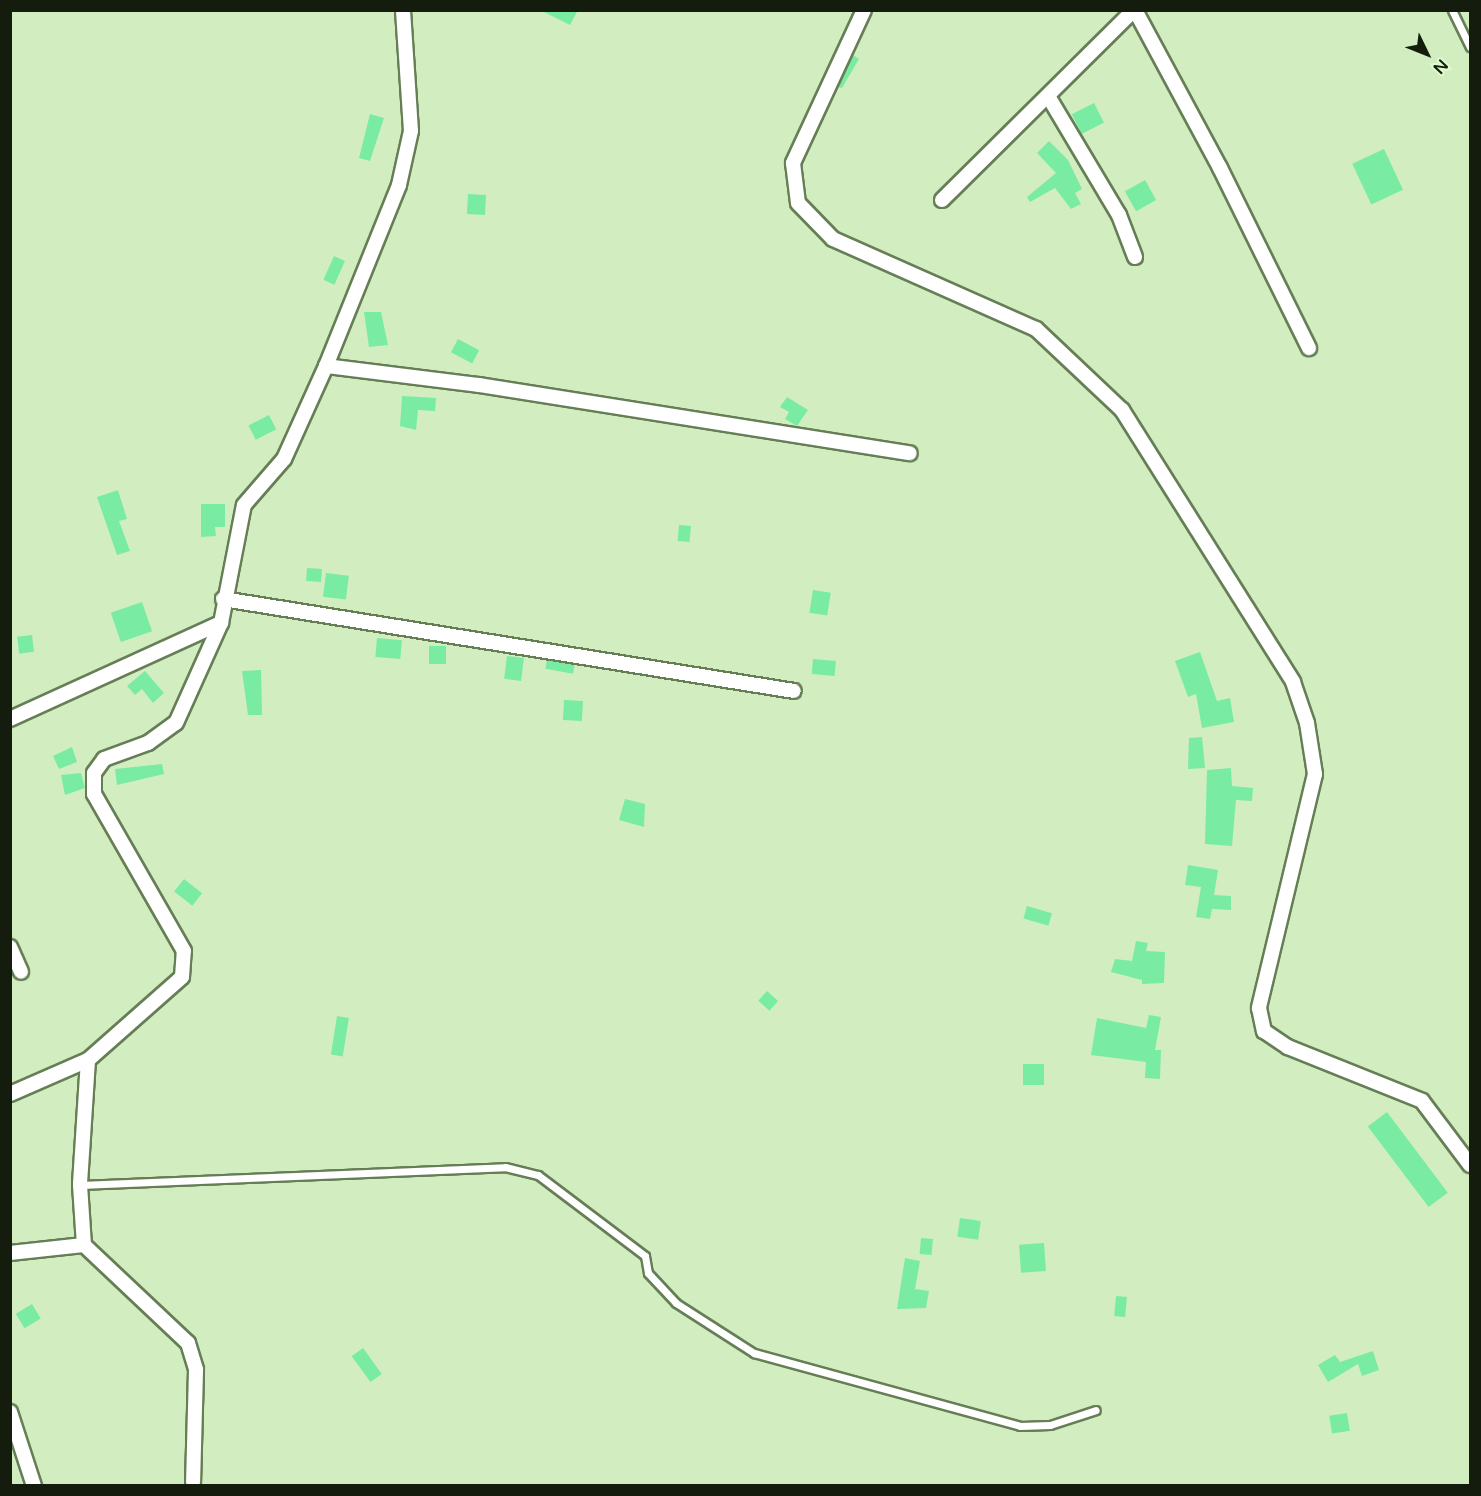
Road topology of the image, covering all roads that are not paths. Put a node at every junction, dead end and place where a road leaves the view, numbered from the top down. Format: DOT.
graph roads {
  1 [pos="403,10"];
  2 [pos="864,10"];
  3 [pos="1135,10"];
  4 [pos="1452,10"];
  5 [pos="1470,46"];
  6 [pos="1048,96"];
  7 [pos="942,200"];
  8 [pos="1135,257"];
  9 [pos="1309,348"];
  10 [pos="326,366"];
  11 [pos="910,453"];
  12 [pos="223,599"];
  13 [pos="220,622"];
  14 [pos="794,691"];
  15 [pos="10,719"];
  16 [pos="10,947"];
  17 [pos="21,972"];
  18 [pos="88,1060"];
  19 [pos="10,1094"];
  20 [pos="1470,1165"];
  21 [pos="80,1185"];
  22 [pos="84,1245"];
  23 [pos="10,1253"];
  24 [pos="1096,1410"];
  25 [pos="10,1412"];
  26 [pos="193,1482"];
  27 [pos="34,1485"];
  1 -- 10 [label="street"];
  2 -- 20 [label="street"];
  3 -- 6 [label="street"];
  3 -- 9 [label="street"];
  4 -- 5 [label="lane"];
  6 -- 7 [label="street"];
  6 -- 8 [label="street"];
  10 -- 11 [label="street"];
  10 -- 12 [label="street"];
  12 -- 13 [label="street"];
  12 -- 14 [label="street"];
  13 -- 15 [label="street"];
  13 -- 18 [label="street"];
  16 -- 17 [label="street"];
  18 -- 19 [label="street"];
  18 -- 21 [label="street"];
  21 -- 22 [label="street"];
  21 -- 24 [label="lane"];
  22 -- 23 [label="street"];
  22 -- 26 [label="street"];
  25 -- 27 [label="street"];
}
